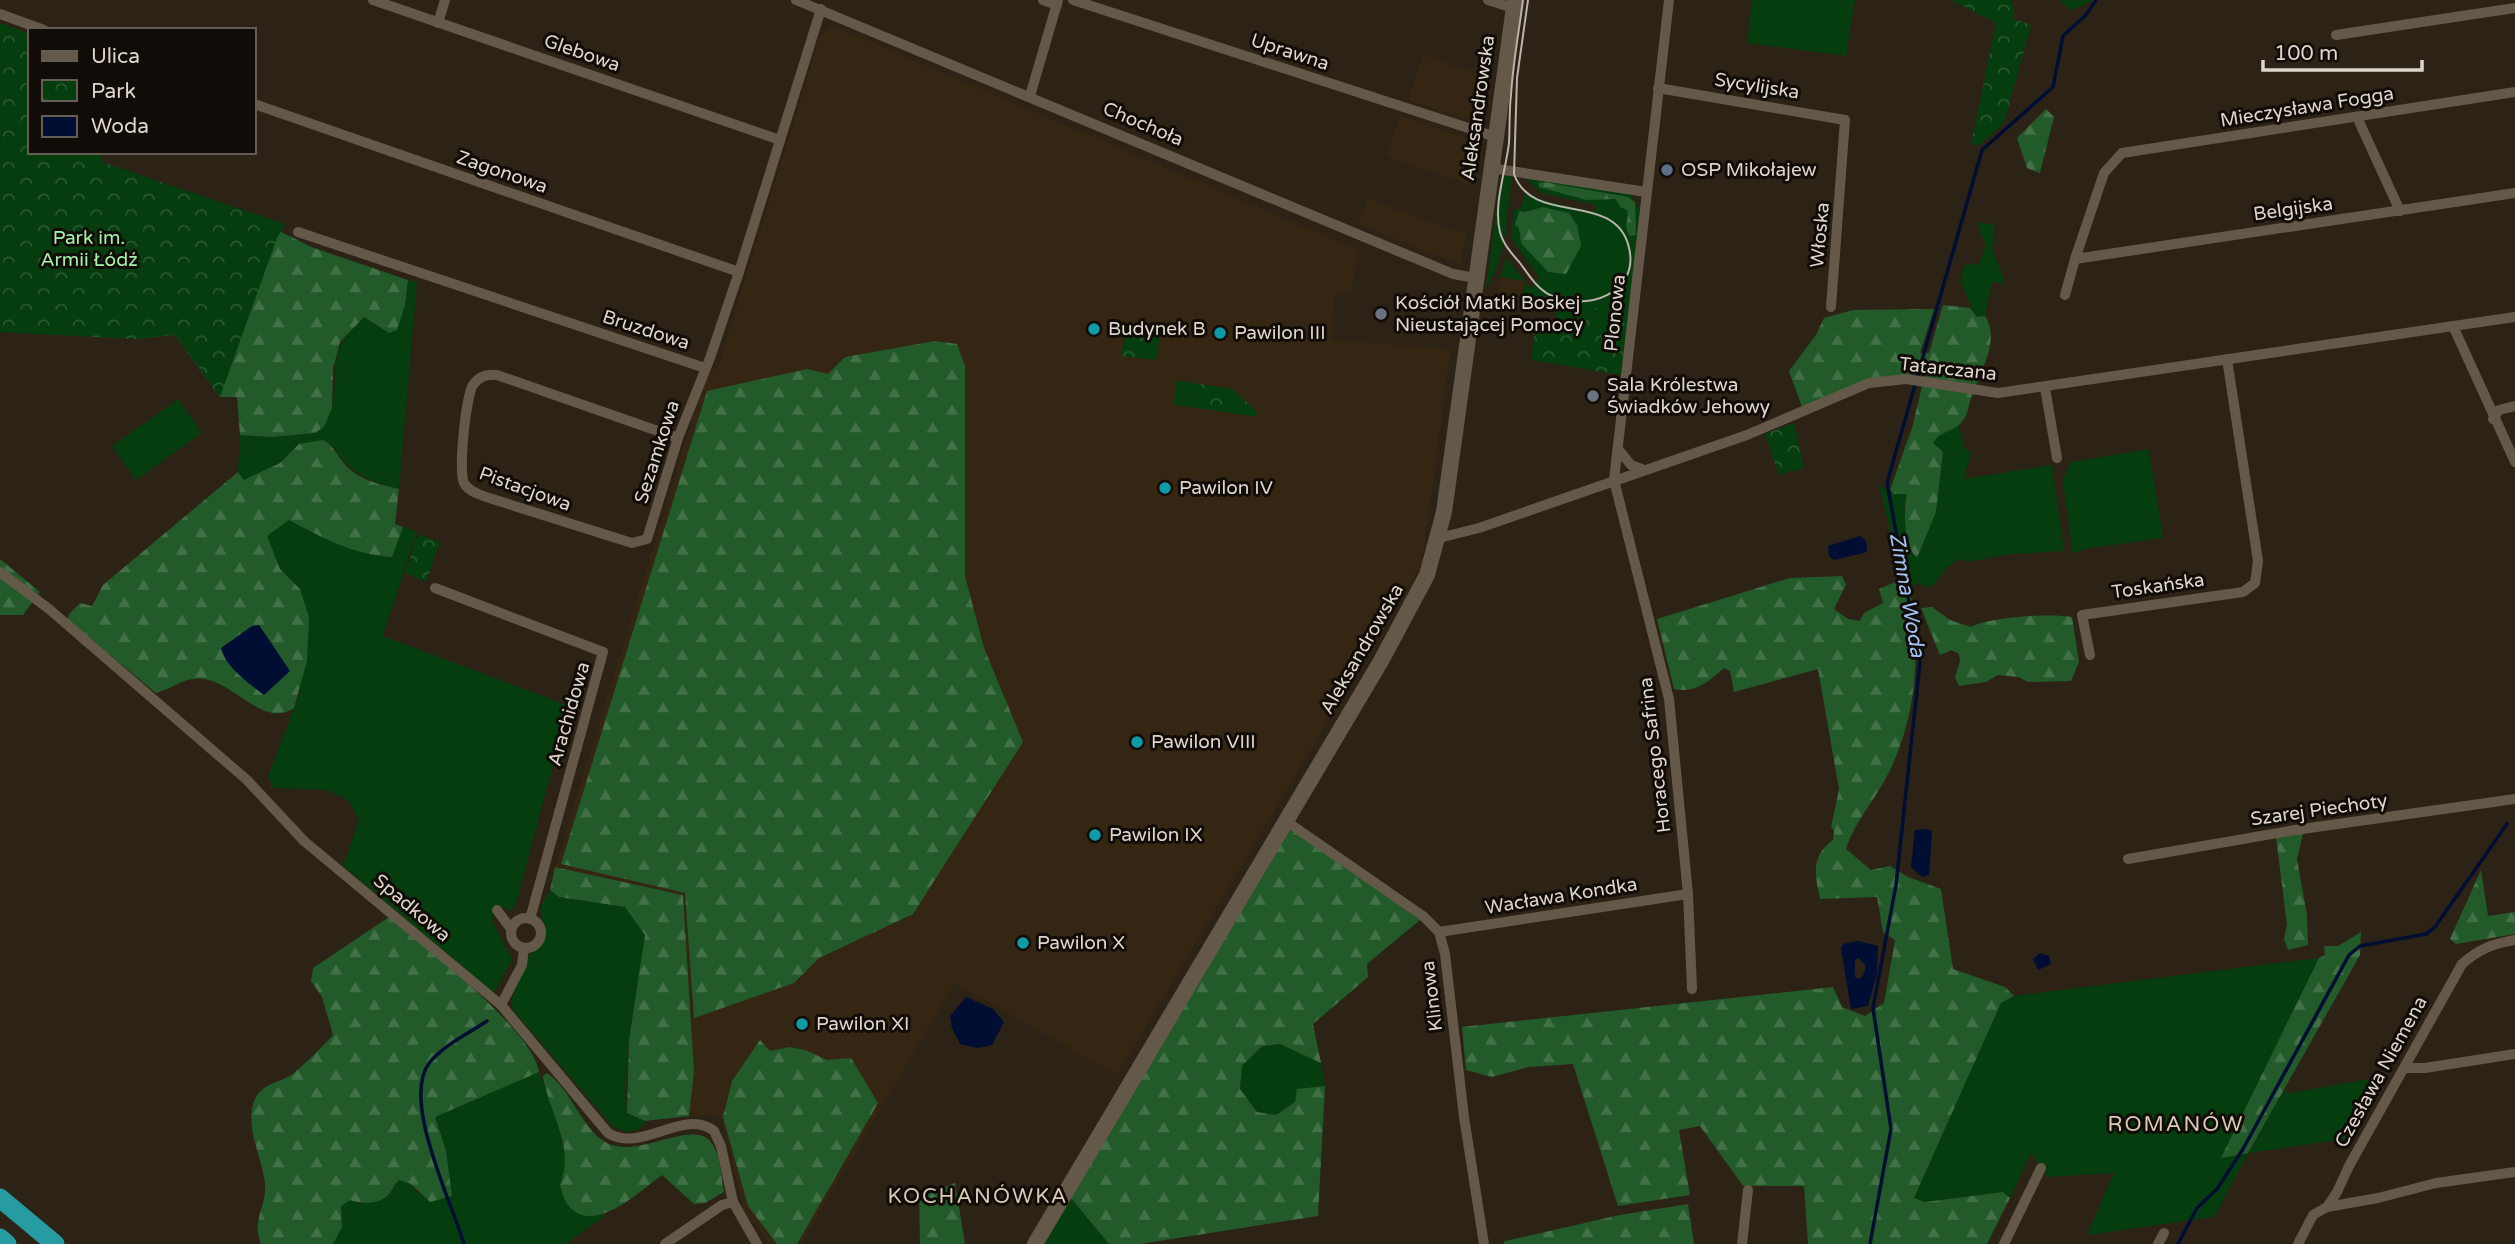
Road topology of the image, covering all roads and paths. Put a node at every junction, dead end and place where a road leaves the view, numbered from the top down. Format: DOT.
graph roads {
  1 [pos="373,0"];
  2 [pos="445,0"];
  3 [pos="796,0"];
  4 [pos="1043,0"];
  5 [pos="1073,0"];
  6 [pos="1488,0"];
  7 [pos="1669,0"];
  8 [pos="1058,2"];
  9 [pos="1514,4"];
  10 [pos="2515,8"];
  11 [pos="821,9"];
  12 [pos="0,14"];
  13 [pos="438,23"];
  14 [pos="38,28"];
  15 [pos="2336,35"];
  16 [pos="1658,88"];
  17 [pos="2515,92"];
  18 [pos="1030,96"];
  19 [pos="256,105"];
  20 [pos="2357,117"];
  21 [pos="1847,124"];
  22 [pos="1496,137"];
  23 [pos="780,139"];
  24 [pos="1492,168"];
  25 [pos="1646,192"];
  26 [pos="2515,193"];
  27 [pos="2400,211"];
  28 [pos="298,232"];
  29 [pos="2075,259"];
  30 [pos="739,272"];
  31 [pos="1476,278"];
  32 [pos="2065,295"];
  33 [pos="1831,307"];
  34 [pos="2515,317"];
  35 [pos="2453,326"];
  36 [pos="2227,359"];
  37 [pos="705,369"];
  38 [pos="2046,388"];
  39 [pos="2515,406"];
  40 [pos="2493,419"];
  41 [pos="678,438"];
  42 [pos="1619,450"];
  43 [pos="2057,458"];
  44 [pos="2515,461"];
  45 [pos="1644,470"];
  46 [pos="1614,480"];
  47 [pos="1439,538"];
  48 [pos="639,543"];
  49 [pos="0,572"];
  50 [pos="435,588"];
  51 [pos="2090,655"];
  52 [pos="2515,799"];
  53 [pos="1286,821"];
  54 [pos="2128,859"];
  55 [pos="1688,894"];
  56 [pos="530,919"];
  57 [pos="1439,932"];
  58 [pos="2515,940"];
  59 [pos="524,947"];
  60 [pos="1692,989"];
  61 [pos="501,1005"];
  62 [pos="2515,1054"];
  63 [pos="2405,1068"];
  64 [pos="2041,1168"];
  65 [pos="2515,1172"];
  66 [pos="1748,1190"];
  67 [pos="0,1198"];
  68 [pos="733,1202"];
  69 [pos="2327,1207"];
  70 [pos="2164,1233"];
  71 [pos="0,1238"];
  72 [pos="7,1244"];
  73 [pos="55,1244"];
  74 [pos="665,1244"];
  75 [pos="758,1244"];
  76 [pos="1035,1244"];
  77 [pos="1484,1244"];
  78 [pos="1742,1244"];
  79 [pos="2004,1244"];
  80 [pos="2158,1244"];
  81 [pos="2298,1244"];
  1 -- 13 [label="street, Glebowa"];
  2 -- 13 [label="street"];
  3 -- 11 [label="street, Chochoła"];
  4 -- 8 [label="street"];
  5 -- 22 [label="street, Uprawna"];
  6 -- 9 [label="street"];
  7 -- 16 [label="street, Plonowa"];
  8 -- 18 [label="street"];
  9 -- 22 [label="main road, Aleksandrowska"];
  10 -- 15 [label="street"];
  11 -- 18 [label="street, Chochoła"];
  11 -- 23 [label="street, Bruzdowa"];
  12 -- 14 [label="street"];
  13 -- 23 [label="street, Glebowa"];
  16 -- 21 [label="street, Sycylijska"];
  16 -- 25 [label="street, Plonowa"];
  17 -- 20 [label="street, Mieczysława Fogga"];
  18 -- 31 [label="street, Chochoła"];
  19 -- 30 [label="street, Zagonowa"];
  20 -- 27 [label="street"];
  20 -- 29 [label="street, Mieczysława Fogga"];
  21 -- 33 [label="street, Włoska"];
  22 -- 24 [label="main road, Aleksandrowska"];
  23 -- 30 [label="street, Bruzdowa"];
  24 -- 25 [label="street"];
  24 -- 31 [label="main road, Aleksandrowska"];
  25 -- 42 [label="street, Plonowa"];
  26 -- 27 [label="street, Belgijska"];
  27 -- 29 [label="street, Belgijska"];
  28 -- 37 [label="street, Bruzdowa"];
  29 -- 32 [label="street"];
  30 -- 37 [label="street, Bruzdowa"];
  31 -- 47 [label="main road, Aleksandrowska"];
  34 -- 35 [label="street, Tatarczana"];
  35 -- 36 [label="street, Tatarczana"];
  35 -- 40 [label="street"];
  36 -- 38 [label="street, Tatarczana"];
  36 -- 51 [label="street, Toskańska"];
  37 -- 41 [label="street, Sezamkowa"];
  38 -- 43 [label="street"];
  38 -- 45 [label="street, Tatarczana"];
  39 -- 40 [label="street"];
  40 -- 44 [label="street"];
  41 -- 48 [label="street, Sezamkowa"];
  41 -- 48 [label="street, Pistacjowa"];
  42 -- 45 [label="street"];
  42 -- 46 [label="street, Plonowa"];
  45 -- 46 [label="street, Tatarczana"];
  46 -- 47 [label="street, Tatarczana"];
  46 -- 55 [label="street, Horacego Safrina"];
  47 -- 53 [label="main road, Aleksandrowska"];
  49 -- 61 [label="street, Spadkowa"];
  50 -- 56 [label="street, Arachidowa"];
  52 -- 54 [label="street, Szarej Piechoty"];
  53 -- 57 [label="street, Klinowa"];
  53 -- 76 [label="main road, Aleksandrowska"];
  55 -- 57 [label="street, Wacława Kondka"];
  55 -- 60 [label="street, Horacego Safrina"];
  56 -- 59 [label="street"];
  56 -- 59 [label="street"];
  57 -- 77 [label="street, Klinowa"];
  58 -- 63 [label="street, Czesława Niemena"];
  59 -- 61 [label="street"];
  61 -- 68 [label="street, Spadkowa"];
  62 -- 63 [label="street"];
  63 -- 69 [label="street, Czesława Niemena"];
  64 -- 79 [label="street"];
  65 -- 69 [label="street"];
  66 -- 78 [label="street"];
  67 -- 73 [label="highway"];
  68 -- 74 [label="street"];
  68 -- 75 [label="street, Spadkowa"];
  69 -- 81 [label="street, Czesława Niemena"];
  70 -- 80 [label="street"];
  71 -- 72 [label="highway"];
}
